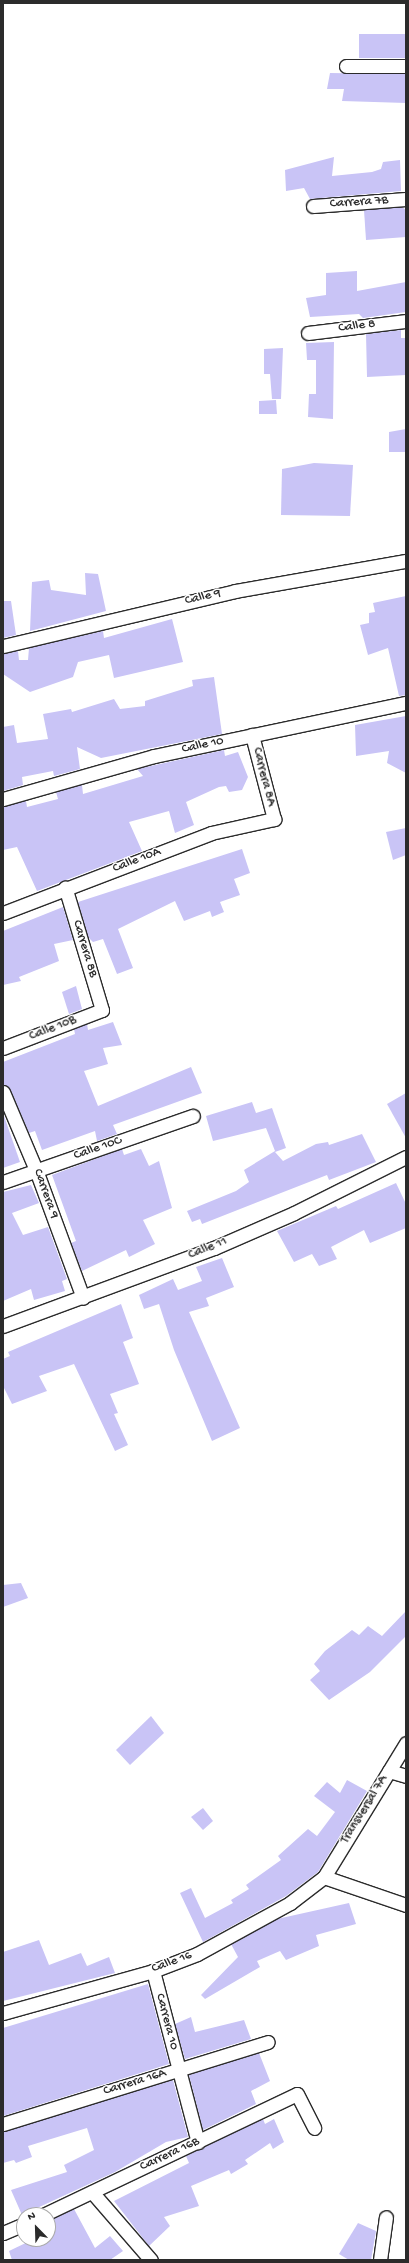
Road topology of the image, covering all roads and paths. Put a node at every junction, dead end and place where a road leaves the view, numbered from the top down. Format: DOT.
graph roads {
  1 [pos="346,66"];
  2 [pos="406,66"];
  3 [pos="406,199"];
  4 [pos="313,206"];
  5 [pos="406,321"];
  6 [pos="308,333"];
  7 [pos="406,562"];
  8 [pos="3,646"];
  9 [pos="406,703"];
  10 [pos="252,735"];
  11 [pos="3,799"];
  12 [pos="274,819"];
  13 [pos="65,887"];
  14 [pos="3,912"];
  15 [pos="102,1010"];
  16 [pos="3,1048"];
  17 [pos="3,1092"];
  18 [pos="192,1116"];
  19 [pos="406,1157"];
  20 [pos="36,1170"];
  21 [pos="3,1182"];
  22 [pos="83,1298"];
  23 [pos="3,1326"];
  24 [pos="406,1743"];
  25 [pos="389,1771"];
  26 [pos="406,1776"];
  27 [pos="324,1877"];
  28 [pos="406,1905"];
  29 [pos="153,1971"];
  30 [pos="3,2013"];
  31 [pos="268,2042"];
  32 [pos="179,2069"];
  33 [pos="3,2124"];
  34 [pos="314,2128"];
  35 [pos="198,2142"];
  36 [pos="92,2192"];
  37 [pos="56,2209"];
  38 [pos="386,2217"];
  39 [pos="16,2227"];
  40 [pos="3,2233"];
  41 [pos="151,2260"];
  42 [pos="380,2260"];
  1 -- 2 [label="street"];
  3 -- 4 [label="street, Carrera 7B"];
  5 -- 6 [label="street, Calle 8"];
  7 -- 8 [label="street, Calle 9"];
  9 -- 10 [label="street, Calle 10"];
  10 -- 11 [label="street, Calle 10"];
  10 -- 12 [label="street, Carrera 8A"];
  12 -- 13 [label="street, Calle 10A"];
  13 -- 14 [label="street, Calle 10A"];
  13 -- 15 [label="street, Carrera 8B"];
  15 -- 16 [label="street, Calle 10B"];
  17 -- 20 [label="street, Carrera 9"];
  18 -- 20 [label="street, Calle 10C"];
  19 -- 22 [label="street, Calle 11"];
  20 -- 21 [label="street, Calle 10C"];
  20 -- 22 [label="street, Carrera 9"];
  22 -- 23 [label="street, Calle 11"];
  24 -- 25 [label="street, Transversal 7A"];
  25 -- 26 [label="street"];
  25 -- 27 [label="street, Transversal 7A"];
  27 -- 28 [label="street"];
  27 -- 29 [label="street, Calle 16"];
  29 -- 30 [label="street, Calle 16"];
  29 -- 32 [label="street, Carrera 10"];
  31 -- 32 [label="street, Carrera 16A"];
  32 -- 33 [label="street, Carrera 16A"];
  32 -- 35 [label="street, Carrera 10"];
  34 -- 35 [label="street, Carrera 16B"];
  35 -- 36 [label="street, Carrera 16B"];
  36 -- 37 [label="street, Carrera 16B"];
  36 -- 41 [label="street"];
  38 -- 42 [label="street"];
  39 -- 40 [label="street"];
}
